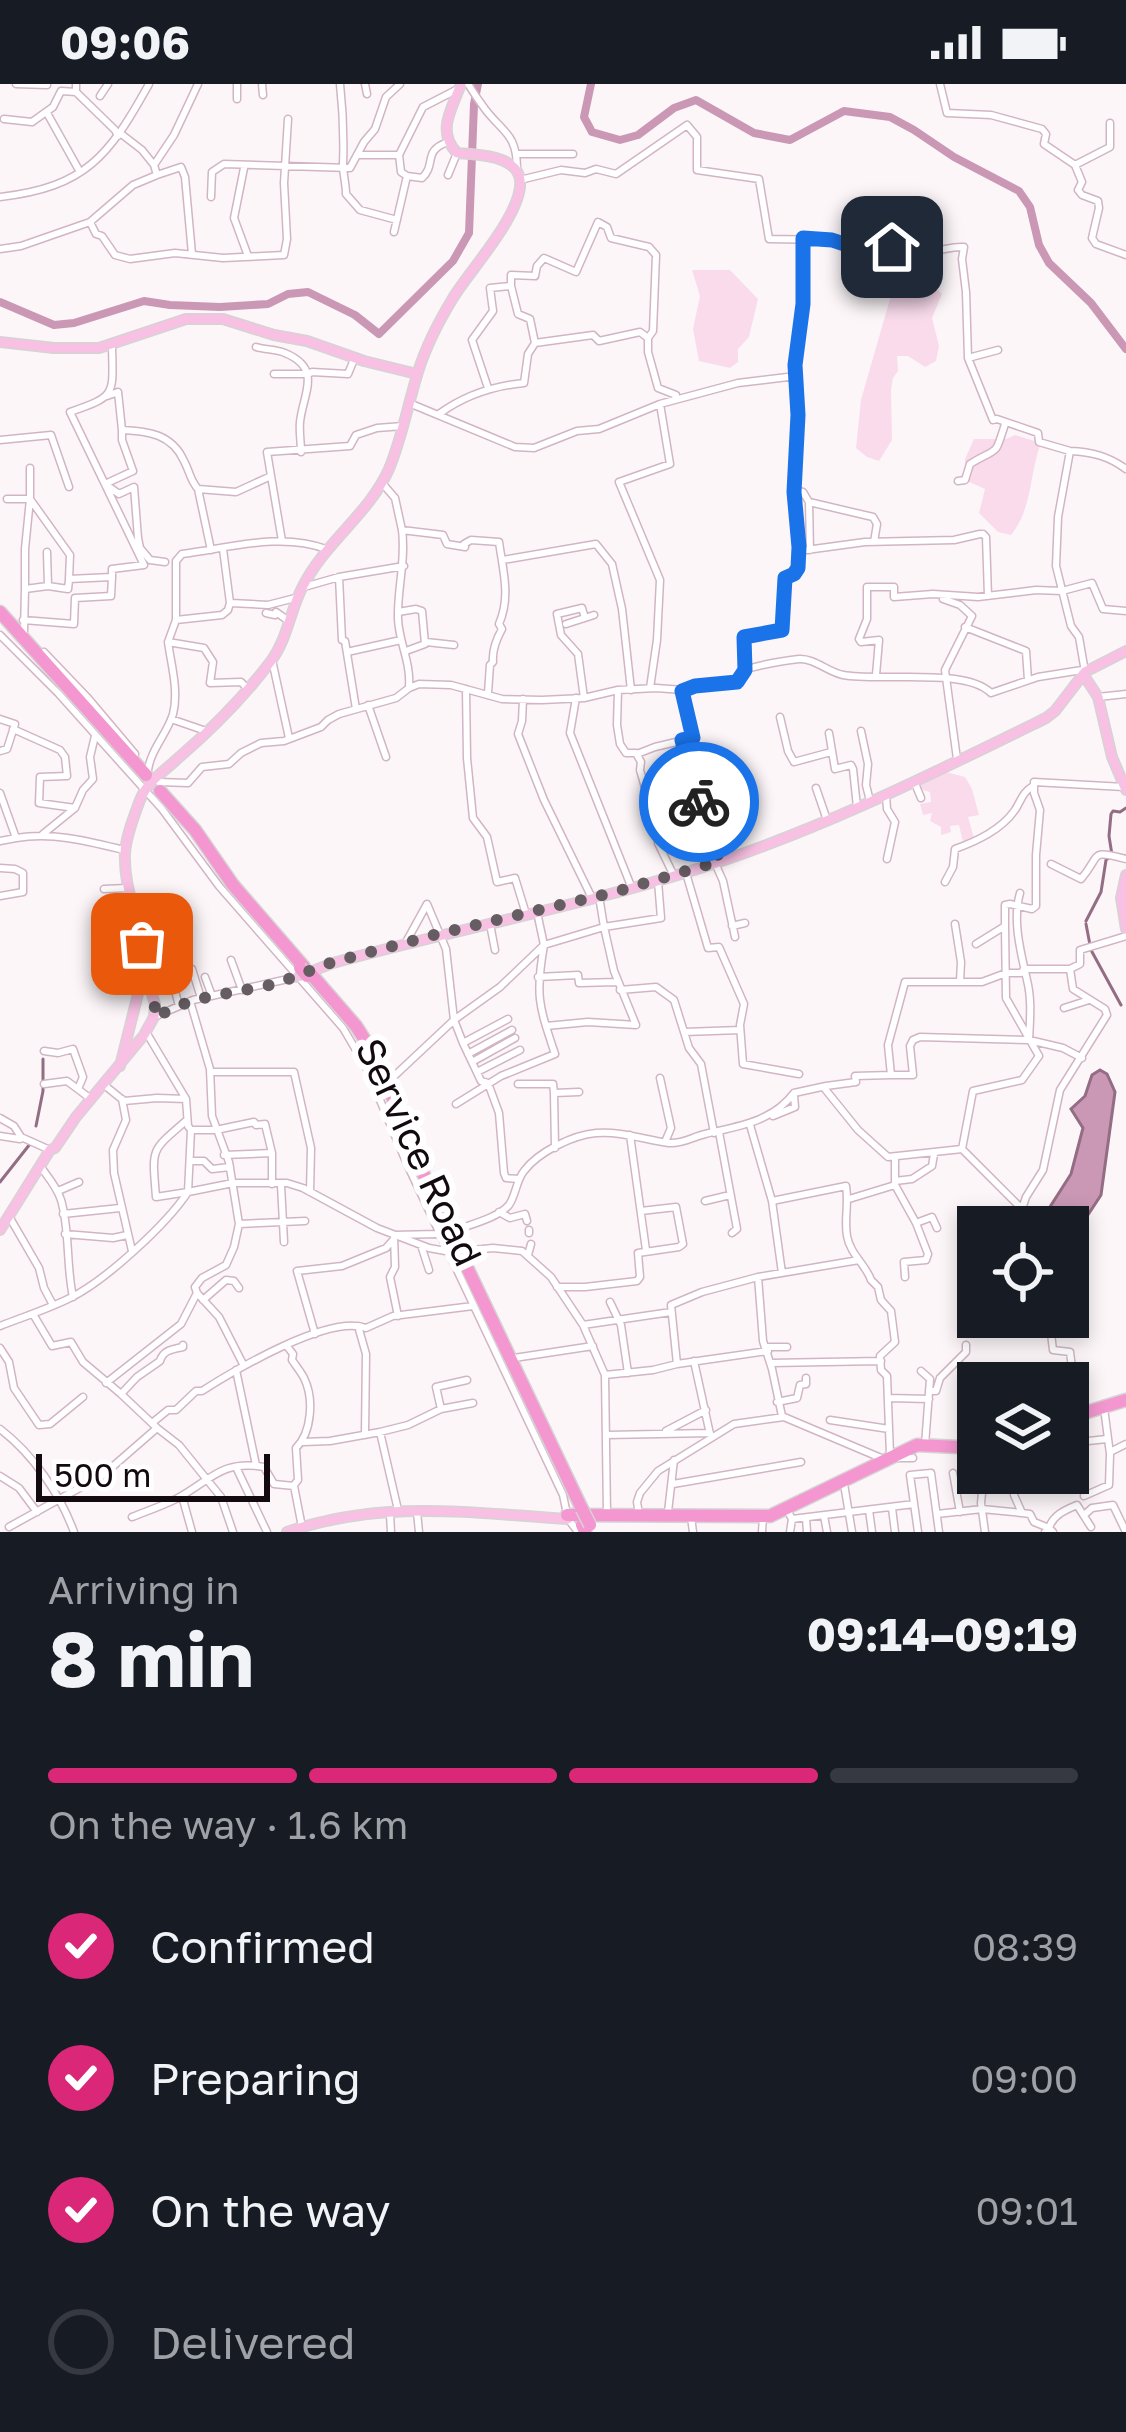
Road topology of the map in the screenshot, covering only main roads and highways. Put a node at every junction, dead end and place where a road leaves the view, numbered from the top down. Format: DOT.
graph roads {
  1 [pos="463,86"];
  2 [pos="0,342"];
  3 [pos="417,374"];
  4 [pos="0,614"];
  5 [pos="1126,651"];
  6 [pos="1084,673"];
  7 [pos="151,782"];
  8 [pos="1125,786"];
  9 [pos="1126,875"];
  10 [pos="1126,933"];
  11 [pos="144,970"];
  12 [pos="305,972"];
  13 [pos="120,1066"];
  14 [pos="3,1220"];
  15 [pos="1126,1400"];
  16 [pos="1089,1412"];
  17 [pos="957,1447"];
  18 [pos="587,1518"];
  19 [pos="330,1526"];
  20 [pos="294,1530"];
  1 -- 3 [label="main road"];
  2 -- 3 [label="main road"];
  3 -- 7 [label="main road"];
  4 -- 7 [label="highway"];
  5 -- 6 [label="main road"];
  6 -- 8 [label="main road"];
  6 -- 12 [label="main road"];
  7 -- 11 [label="main road"];
  7 -- 12 [label="highway"];
  9 -- 10 [label="main road"];
  11 -- 13 [label="main road"];
  11 -- 13 [label="main road"];
  12 -- 18 [label="highway"];
  13 -- 14 [label="main road"];
  15 -- 16 [label="highway"];
  17 -- 18 [label="highway"];
  18 -- 19 [label="main road"];
  19 -- 20 [label="main road"];
}
